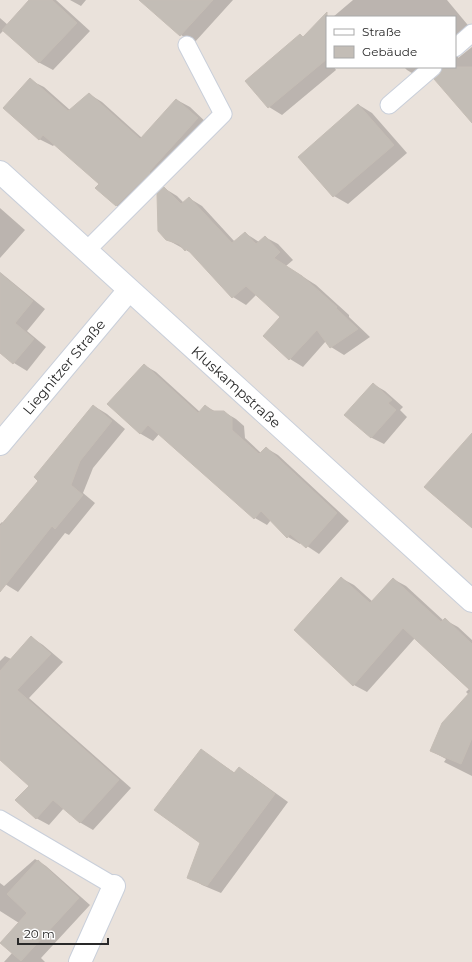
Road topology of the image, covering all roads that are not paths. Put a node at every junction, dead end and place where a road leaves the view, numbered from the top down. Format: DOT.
graph roads {
  1 [pos="472,33"];
  2 [pos="187,45"];
  3 [pos="456,47"];
  4 [pos="432,68"];
  5 [pos="389,105"];
  6 [pos="0,172"];
  7 [pos="86,250"];
  8 [pos="129,290"];
  9 [pos="0,444"];
  10 [pos="472,601"];
  11 [pos="0,819"];
  12 [pos="114,886"];
  13 [pos="80,962"];
  1 -- 3 [label="lane"];
  2 -- 7 [label="lane"];
  4 -- 5 [label="lane"];
  6 -- 7 [label="street, Kluskampstraße"];
  7 -- 8 [label="street, Kluskampstraße"];
  8 -- 9 [label="street, Liegnitzer Straße"];
  8 -- 10 [label="street, Kluskampstraße"];
  11 -- 12 [label="lane"];
  12 -- 13 [label="street"];
}
